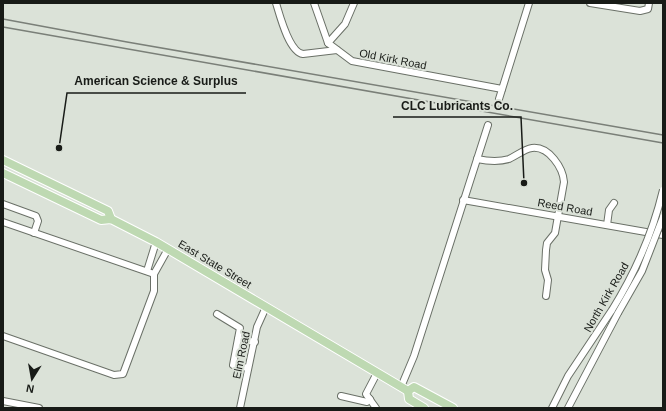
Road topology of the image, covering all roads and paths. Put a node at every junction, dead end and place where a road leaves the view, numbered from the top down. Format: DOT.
graph roads {
  1 [pos="276,3"];
  2 [pos="314,3"];
  3 [pos="354,3"];
  4 [pos="529,3"];
  5 [pos="590,3"];
  6 [pos="649,3"];
  7 [pos="328,43"];
  8 [pos="337,50"];
  9 [pos="502,89"];
  10 [pos="499,99"];
  11 [pos="488,125"];
  12 [pos="3,160"];
  13 [pos="477,160"];
  14 [pos="3,173"];
  15 [pos="663,190"];
  16 [pos="464,200"];
  17 [pos="614,203"];
  18 [pos="3,204"];
  19 [pos="557,216"];
  20 [pos="663,217"];
  21 [pos="111,219"];
  22 [pos="3,222"];
  23 [pos="607,225"];
  24 [pos="34,233"];
  25 [pos="663,235"];
  26 [pos="156,242"];
  27 [pos="168,249"];
  28 [pos="147,271"];
  29 [pos="154,274"];
  30 [pos="546,296"];
  31 [pos="266,307"];
  32 [pos="217,314"];
  33 [pos="3,336"];
  34 [pos="238,339"];
  35 [pos="255,342"];
  36 [pos="248,368"];
  37 [pos="377,373"];
  38 [pos="405,389"];
  39 [pos="342,396"];
  40 [pos="370,399"];
  41 [pos="3,401"];
  42 [pos="39,408"];
  43 [pos="240,408"];
  44 [pos="376,408"];
  45 [pos="424,408"];
  46 [pos="453,408"];
  47 [pos="552,408"];
  48 [pos="568,408"];
  1 -- 8 [label="street"];
  2 -- 7 [label="street"];
  3 -- 7 [label="street"];
  4 -- 9 [label="street"];
  5 -- 6 [label="street"];
  7 -- 8 [label="street, Old Kirk Road"];
  8 -- 9 [label="street, Old Kirk Road"];
  9 -- 10 [label="street"];
  11 -- 13 [label="street"];
  12 -- 21 [label="main road"];
  13 -- 16 [label="street"];
  13 -- 19 [label="street"];
  14 -- 21 [label="main road, East State Street"];
  15 -- 47 [label="street, North Kirk Road, bridge"];
  16 -- 19 [label="street, Reed Road"];
  16 -- 38 [label="street"];
  17 -- 23 [label="street"];
  18 -- 24 [label="street"];
  19 -- 23 [label="street, Reed Road"];
  19 -- 30 [label="street"];
  20 -- 48 [label="street, North Kirk Road, bridge"];
  21 -- 26 [label="main road, East State Street"];
  22 -- 24 [label="street"];
  23 -- 25 [label="street, Reed Road"];
  24 -- 28 [label="street"];
  26 -- 27 [label="main road, East State Street"];
  26 -- 28 [label="street"];
  27 -- 29 [label="street"];
  27 -- 31 [label="main road, East State Street"];
  28 -- 29 [label="street"];
  29 -- 33 [label="street"];
  31 -- 35 [label="street, Elm Road"];
  31 -- 37 [label="main road, East State Street"];
  32 -- 34 [label="street"];
  34 -- 35 [label="street"];
  34 -- 36 [label="street"];
  35 -- 36 [label="street, Elm Road"];
  36 -- 43 [label="street, Elm Road"];
  37 -- 38 [label="main road, East State Street"];
  37 -- 40 [label="street"];
  38 -- 45 [label="main road, East State Street"];
  38 -- 46 [label="main road, East State Street"];
  39 -- 40 [label="street"];
  40 -- 44 [label="street"];
  41 -- 42 [label="street"];
}
